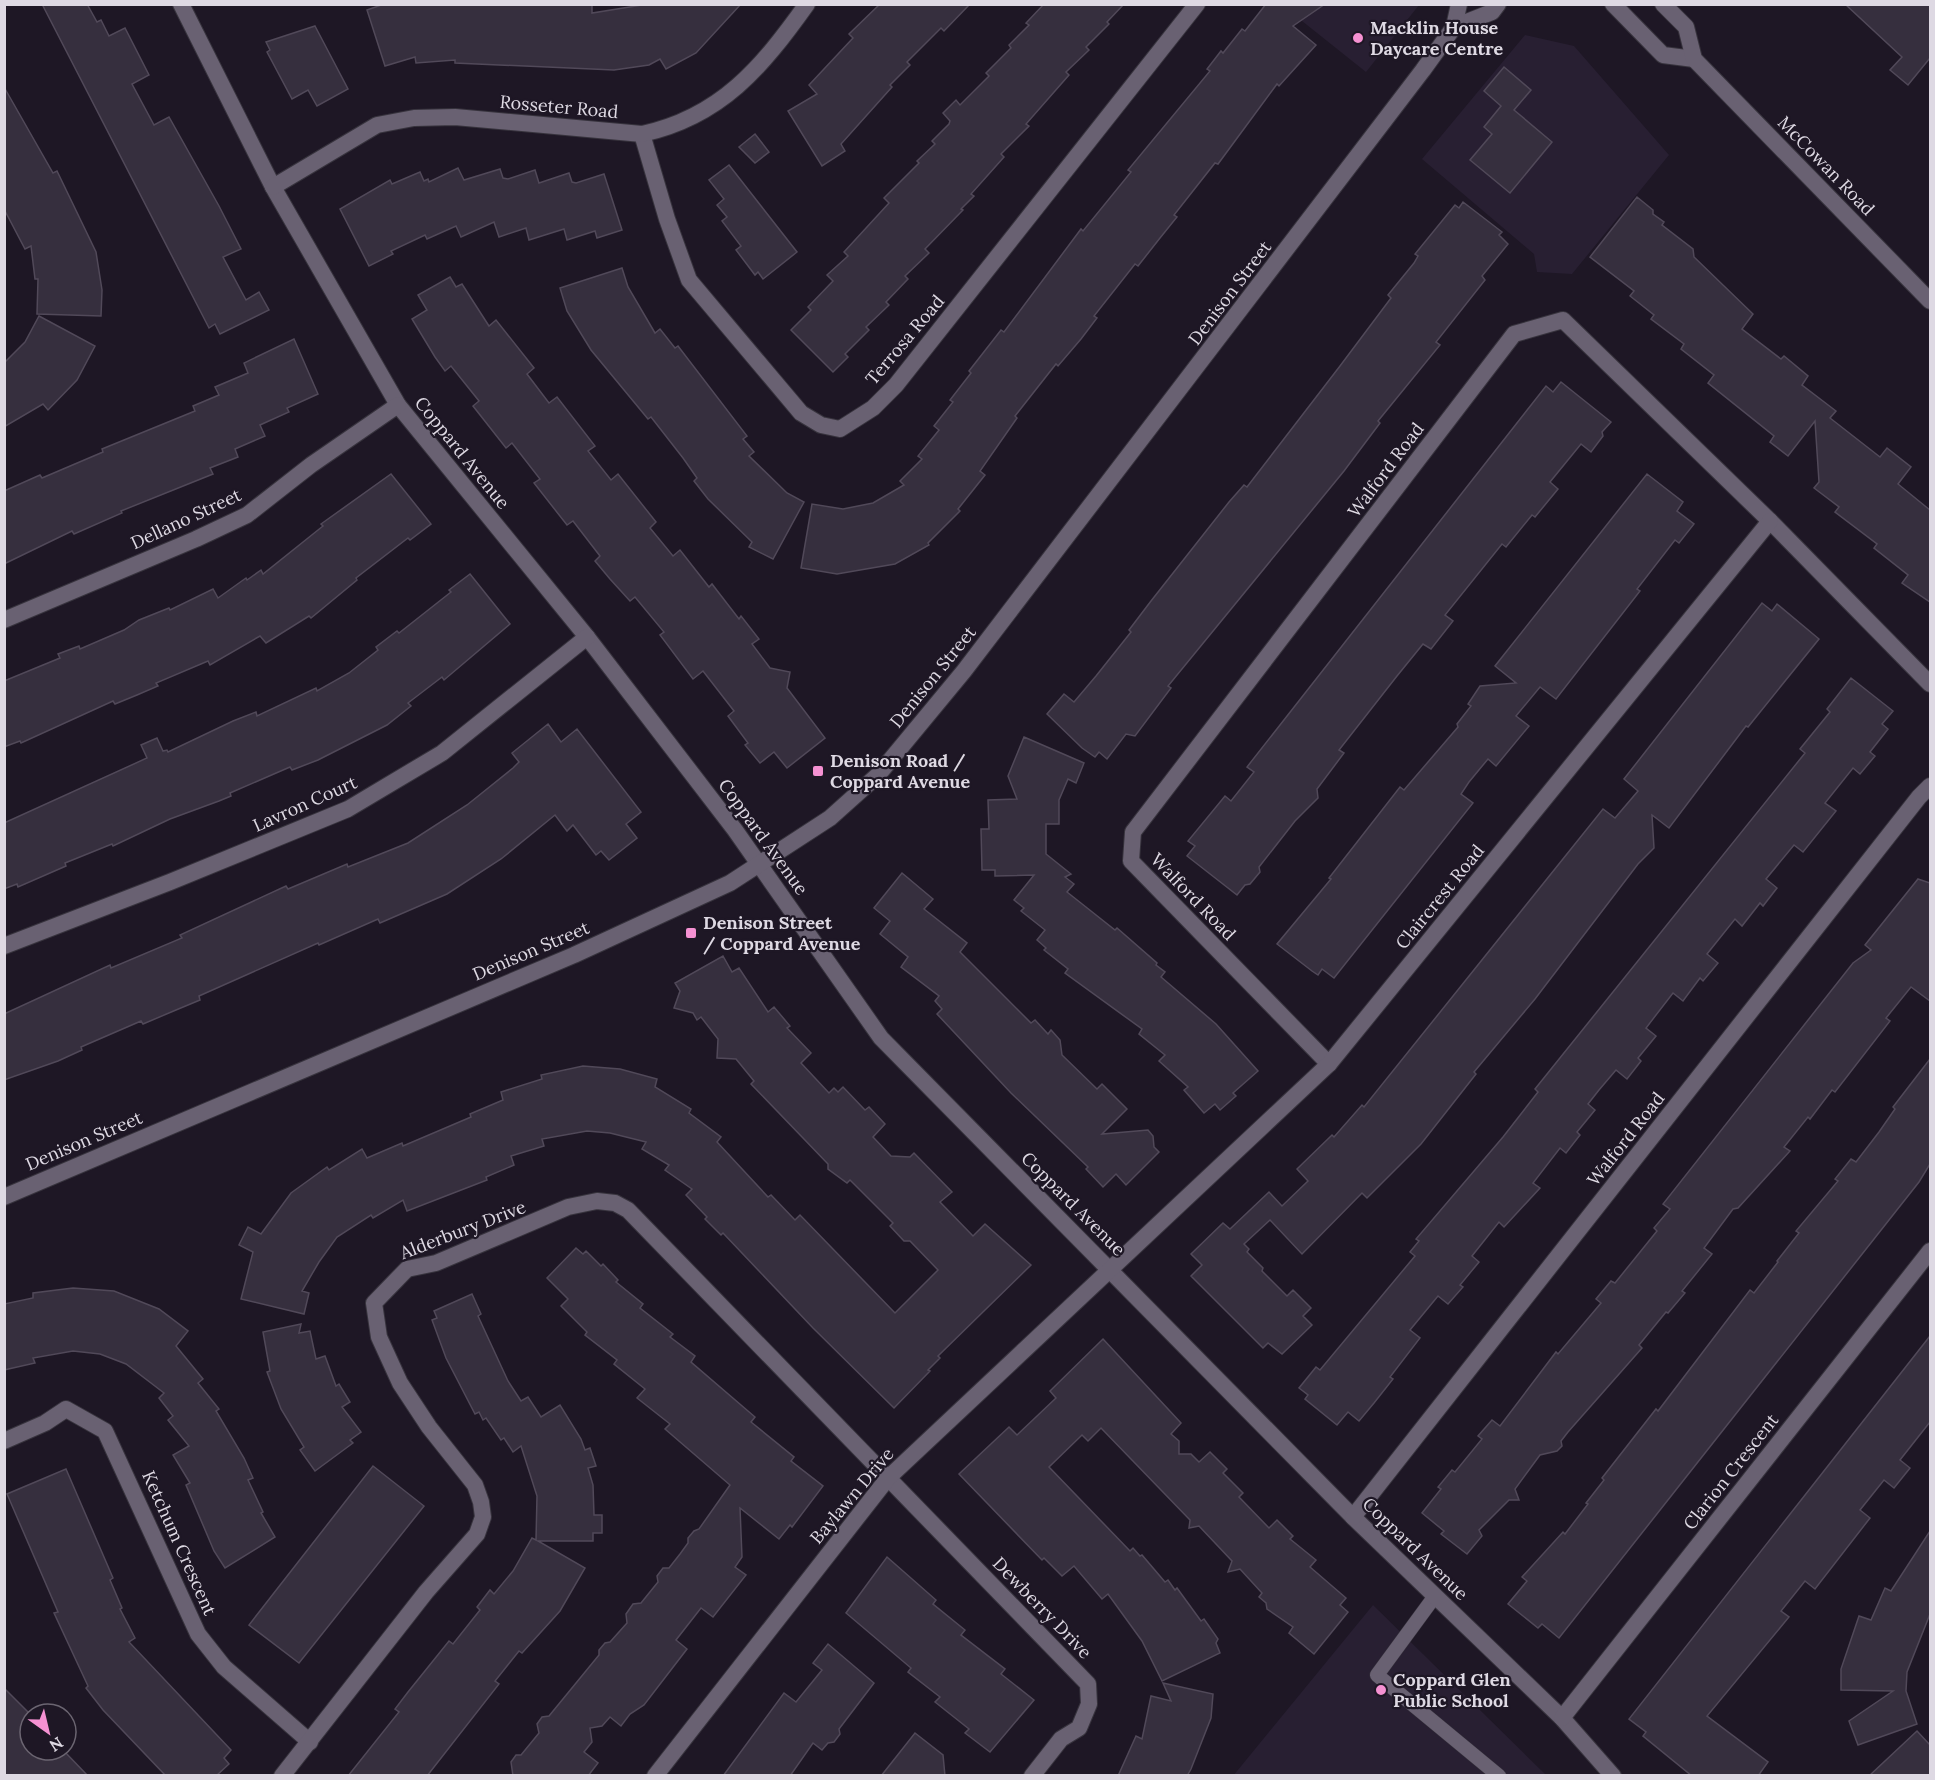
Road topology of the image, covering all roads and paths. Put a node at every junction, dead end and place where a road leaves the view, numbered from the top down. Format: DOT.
graph roads {
  1 [pos="181,4"];
  2 [pos="807,4"];
  3 [pos="1197,4"];
  4 [pos="1459,4"];
  5 [pos="1498,4"];
  6 [pos="1612,4"];
  7 [pos="1663,4"];
  8 [pos="1454,27"];
  9 [pos="1694,59"];
  10 [pos="642,135"];
  11 [pos="273,187"];
  12 [pos="1930,301"];
  13 [pos="398,405"];
  14 [pos="1770,521"];
  15 [pos="4,620"];
  16 [pos="587,637"];
  17 [pos="1930,684"];
  18 [pos="1930,786"];
  19 [pos="759,866"];
  20 [pos="4,946"];
  21 [pos="1329,1064"];
  22 [pos="4,1197"];
  23 [pos="1930,1251"];
  24 [pos="1109,1269"];
  25 [pos="4,1441"];
  26 [pos="888,1478"];
  27 [pos="1353,1517"];
  28 [pos="1435,1596"];
  29 [pos="1562,1718"];
  30 [pos="310,1742"];
  31 [pos="282,1776"];
  32 [pos="655,1776"];
  33 [pos="1032,1776"];
  34 [pos="1499,1776"];
  35 [pos="1613,1776"];
  1 -- 11 [label="street, Coppard Avenue"];
  2 -- 10 [label="street, Rosseter Road"];
  3 -- 10 [label="street, Terrosa Road"];
  4 -- 8 [label="street, Denison Street"];
  5 -- 8 [label="street"];
  6 -- 9 [label="street"];
  7 -- 9 [label="street"];
  8 -- 19 [label="street, Denison Street"];
  9 -- 12 [label="street, McCowan Road"];
  10 -- 11 [label="street, Rosseter Road"];
  11 -- 13 [label="street, Coppard Avenue"];
  13 -- 15 [label="street, Dellano Street"];
  13 -- 16 [label="street, Coppard Avenue"];
  14 -- 17 [label="street, Walford Road"];
  14 -- 21 [label="street, Claircrest Road"];
  14 -- 21 [label="street, Walford Road"];
  16 -- 19 [label="street, Coppard Avenue"];
  16 -- 20 [label="street, Lavron Court"];
  18 -- 27 [label="street, Walford Road"];
  19 -- 22 [label="street, Denison Street"];
  19 -- 24 [label="street, Coppard Avenue"];
  21 -- 24 [label="street, Claircrest Road"];
  23 -- 29 [label="street, Clarion Crescent"];
  24 -- 26 [label="street, Baylawn Drive"];
  24 -- 27 [label="street, Coppard Avenue"];
  25 -- 30 [label="street, Ketchum Crescent"];
  26 -- 30 [label="street, Alderbury Drive"];
  26 -- 32 [label="street, Baylawn Drive"];
  26 -- 33 [label="street, Dewberry Drive"];
  27 -- 28 [label="street, Coppard Avenue"];
  28 -- 29 [label="street, Coppard Avenue"];
  28 -- 34 [label="lane"];
  29 -- 35 [label="street, Coppard Avenue"];
  30 -- 31 [label="street, Alderbury Drive"];
}
